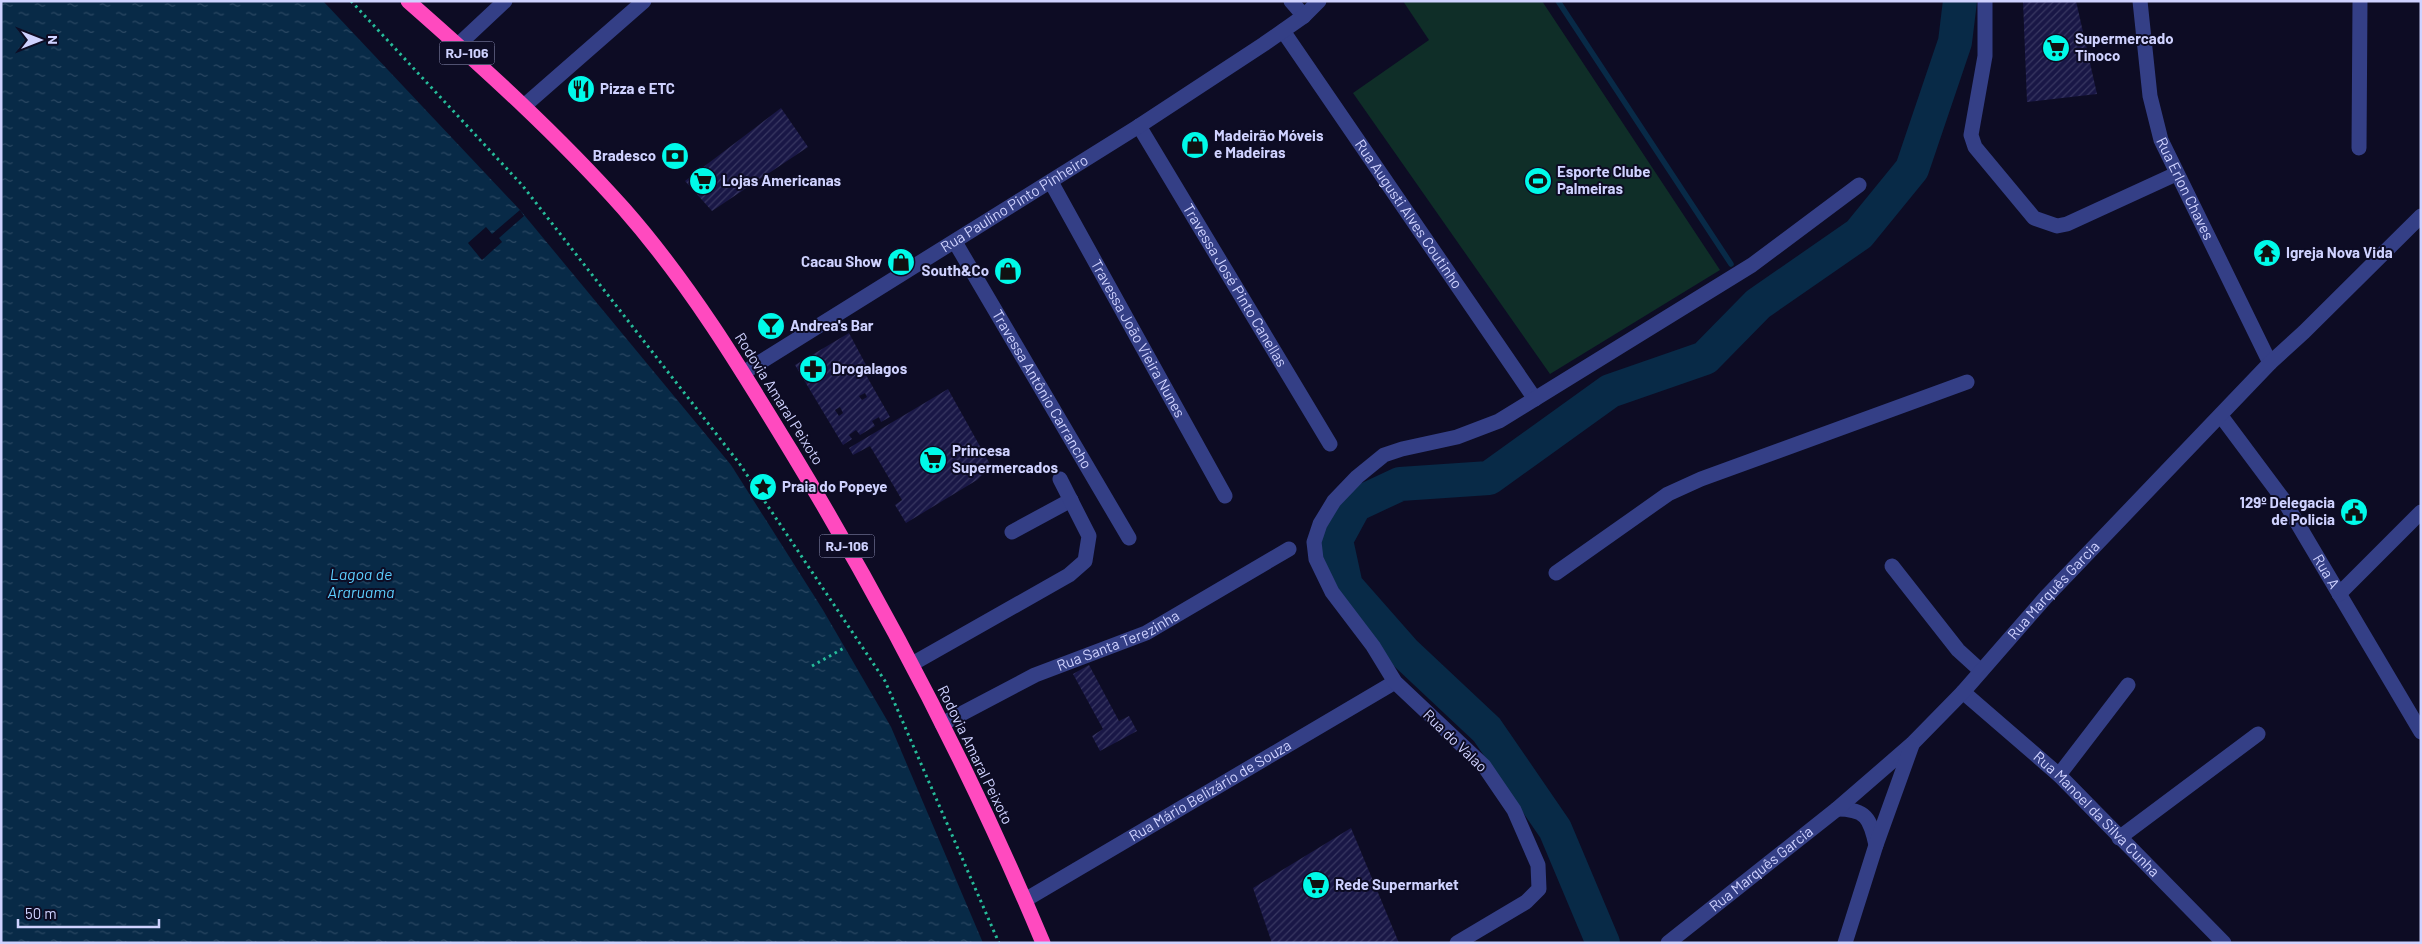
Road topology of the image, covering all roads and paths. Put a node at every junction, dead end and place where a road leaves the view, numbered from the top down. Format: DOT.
graph roads {
  1 [pos="351,1"];
  2 [pos="408,1"];
  3 [pos="505,1"];
  4 [pos="644,1"];
  5 [pos="1291,1"];
  6 [pos="1319,1"];
  7 [pos="1328,1"];
  8 [pos="1985,1"];
  9 [pos="2140,1"];
  10 [pos="2360,1"];
  11 [pos="1304,16"];
  12 [pos="1283,31"];
  13 [pos="458,45"];
  14 [pos="524,106"];
  15 [pos="1139,126"];
  16 [pos="2359,148"];
  17 [pos="2176,174"];
  18 [pos="1051,182"];
  19 [pos="1858,186"];
  20 [pos="2421,216"];
  21 [pos="954,242"];
  22 [pos="2270,363"];
  23 [pos="743,373"];
  24 [pos="1967,382"];
  25 [pos="1535,399"];
  26 [pos="2221,416"];
  27 [pos="1330,444"];
  28 [pos="1060,479"];
  29 [pos="1225,496"];
  30 [pos="1071,500"];
  31 [pos="2421,512"];
  32 [pos="1012,532"];
  33 [pos="1128,538"];
  34 [pos="1289,549"];
  35 [pos="1892,566"];
  36 [pos="1556,573"];
  37 [pos="2339,594"];
  38 [pos="844,648"];
  39 [pos="912,664"];
  40 [pos="812,666"];
  41 [pos="1981,671"];
  42 [pos="1395,682"];
  43 [pos="2128,685"];
  44 [pos="1963,692"];
  45 [pos="942,724"];
  46 [pos="2421,732"];
  47 [pos="2258,734"];
  48 [pos="1912,744"];
  49 [pos="2059,775"];
  50 [pos="1837,808"];
  51 [pos="2119,838"];
  52 [pos="1876,845"];
  53 [pos="1025,900"];
  54 [pos="999,943"];
  55 [pos="1043,943"];
  56 [pos="1457,943"];
  57 [pos="1668,943"];
  58 [pos="1846,943"];
  59 [pos="2224,943"];
  1 -- 54 [label="path"];
  2 -- 13 [label="highway, Rodovia Amaral Peixoto / RJ-106"];
  3 -- 13 [label="street"];
  4 -- 14 [label="street"];
  5 -- 11 [label="street"];
  6 -- 11 [label="street"];
  7 -- 11 [label="street"];
  8 -- 17 [label="street"];
  9 -- 17 [label="street, Rua Erlon Chaves"];
  10 -- 16 [label="street"];
  11 -- 12 [label="street, Rua Paulino Pinto Pinheiro"];
  12 -- 15 [label="street, Rua Paulino Pinto Pinheiro"];
  12 -- 25 [label="street, Rua Augusti Alves Coutinho"];
  13 -- 14 [label="highway, Rodovia Amaral Peixoto / RJ-106"];
  14 -- 23 [label="highway, Rodovia Amaral Peixoto / RJ-106"];
  15 -- 18 [label="street, Rua Paulino Pinto Pinheiro"];
  15 -- 27 [label="street, Travessa José Pinto Canellas"];
  17 -- 22 [label="street, Rua Erlon Chaves"];
  18 -- 21 [label="street, Rua Paulino Pinto Pinheiro"];
  18 -- 29 [label="street, Travessa João Vieira Nunes"];
  19 -- 25 [label="street, Rua do Valao"];
  20 -- 22 [label="street, Rua Marquês Garcia"];
  21 -- 23 [label="street, Rua Paulino Pinto Pinheiro"];
  21 -- 33 [label="street, Travessa Antônio Carrancho"];
  22 -- 26 [label="street, Rua Marquês Garcia"];
  23 -- 39 [label="highway, Rodovia Amaral Peixoto / RJ-106"];
  24 -- 36 [label="street"];
  25 -- 42 [label="street, Rua do Valao"];
  26 -- 37 [label="street, Rua A"];
  26 -- 41 [label="street, Rua Marquês Garcia"];
  28 -- 30 [label="street"];
  30 -- 32 [label="street"];
  30 -- 39 [label="street"];
  31 -- 37 [label="street"];
  34 -- 45 [label="street, Rua Santa Terezinha"];
  35 -- 41 [label="street"];
  37 -- 46 [label="street, Rua A"];
  38 -- 40 [label="path"];
  39 -- 45 [label="highway, Rodovia Amaral Peixoto / RJ-106"];
  41 -- 44 [label="street, Rua Marquês Garcia"];
  42 -- 53 [label="street, Rua Mário Belizário de Souza"];
  42 -- 56 [label="street, Rua do Valao"];
  43 -- 49 [label="street"];
  44 -- 48 [label="street, Rua Marquês Garcia"];
  44 -- 49 [label="street, Rua Manoel da Silva Cunha"];
  45 -- 53 [label="highway, Rodovia Amaral Peixoto / RJ-106"];
  47 -- 51 [label="street"];
  48 -- 50 [label="street, Rua Marquês Garcia"];
  48 -- 52 [label="street"];
  49 -- 51 [label="street, Rua Manoel da Silva Cunha"];
  50 -- 52 [label="street"];
  50 -- 57 [label="street, Rua Marquês Garcia"];
  51 -- 59 [label="street, Rua Manoel da Silva Cunha"];
  52 -- 58 [label="street"];
  53 -- 55 [label="highway, Rodovia Amaral Peixoto / RJ-106"];
}
